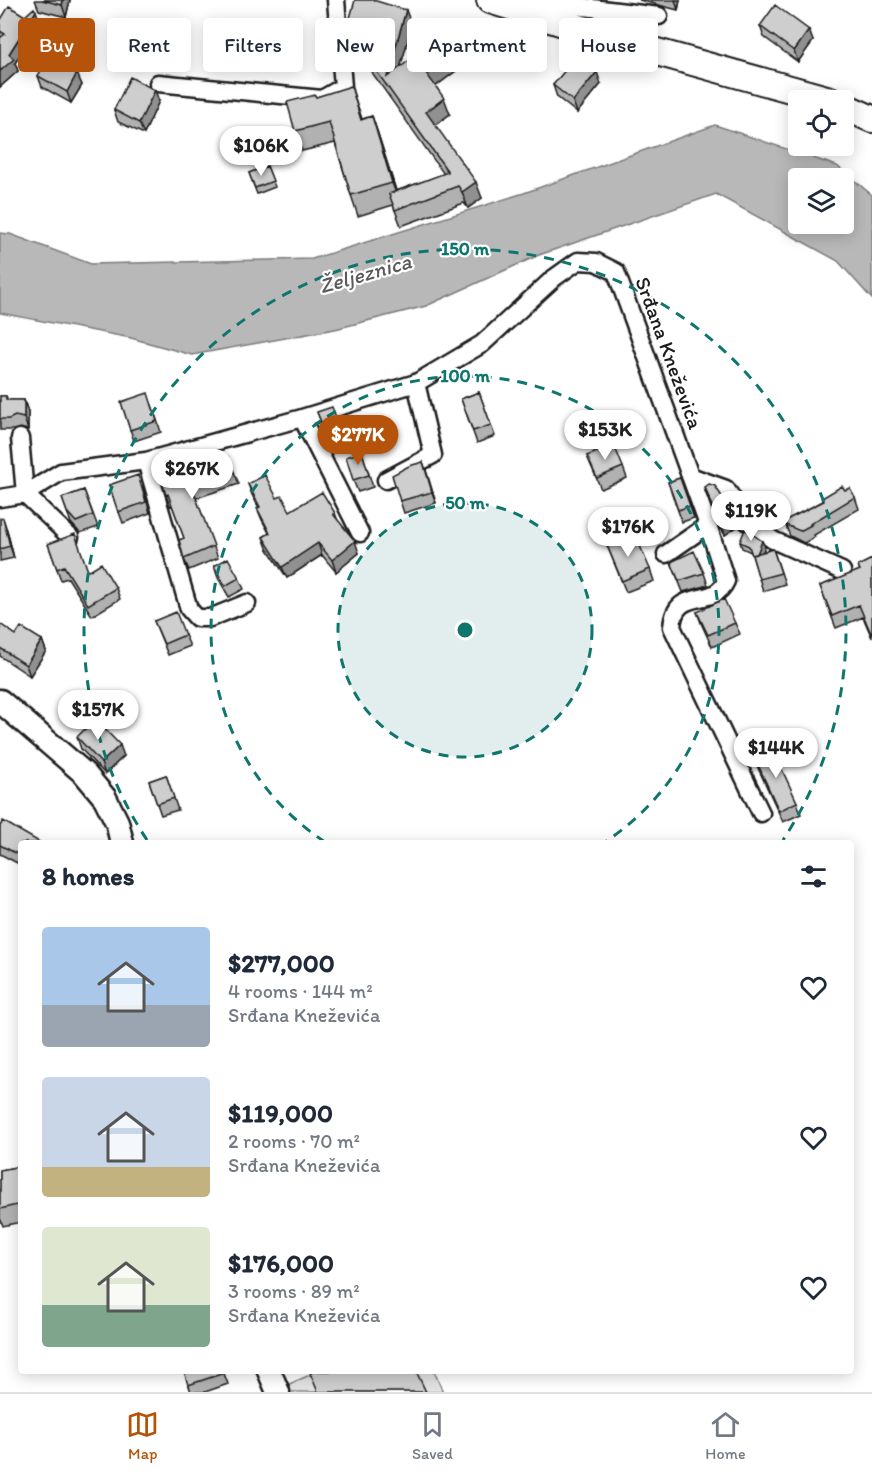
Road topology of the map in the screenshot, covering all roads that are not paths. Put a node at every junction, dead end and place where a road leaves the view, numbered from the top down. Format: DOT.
graph roads {
  1 [pos="336,0"];
  2 [pos="490,0"];
  3 [pos="526,4"];
  4 [pos="659,16"];
  5 [pos="158,83"];
  6 [pos="794,90"];
  7 [pos="854,111"];
  8 [pos="872,119"];
  9 [pos="416,383"];
  10 [pos="302,418"];
  11 [pos="20,438"];
  12 [pos="146,461"];
  13 [pos="690,476"];
  14 [pos="386,480"];
  15 [pos="25,494"];
  16 [pos="0,498"];
  17 [pos="708,525"];
  18 [pos="360,534"];
  19 [pos="70,537"];
  20 [pos="666,554"];
  21 [pos="842,571"];
  22 [pos="247,603"];
  23 [pos="0,700"];
  24 [pos="761,813"];
  25 [pos="122,840"];
  26 [pos="271,1374"];
  27 [pos="278,1392"];
  1 -- 5 [label="street"];
  2 -- 3 [label="main road"];
  3 -- 4 [label="street"];
  3 -- 6 [label="main road"];
  7 -- 8 [label="main road"];
  9 -- 10 [label="street, Srđana Kneževića"];
  9 -- 13 [label="street, Srđana Kneževića"];
  9 -- 14 [label="street"];
  10 -- 12 [label="street, Srđana Kneževića"];
  10 -- 18 [label="street"];
  11 -- 15 [label="street"];
  12 -- 15 [label="street, Srđana Kneževića"];
  12 -- 22 [label="street"];
  13 -- 17 [label="street, Srđana Kneževića"];
  13 -- 21 [label="street"];
  15 -- 16 [label="street, Srđana Kneževića"];
  15 -- 19 [label="street"];
  17 -- 20 [label="street"];
  17 -- 24 [label="street, Srđana Kneževića"];
  23 -- 25 [label="main road"];
  26 -- 27 [label="main road"];
}
